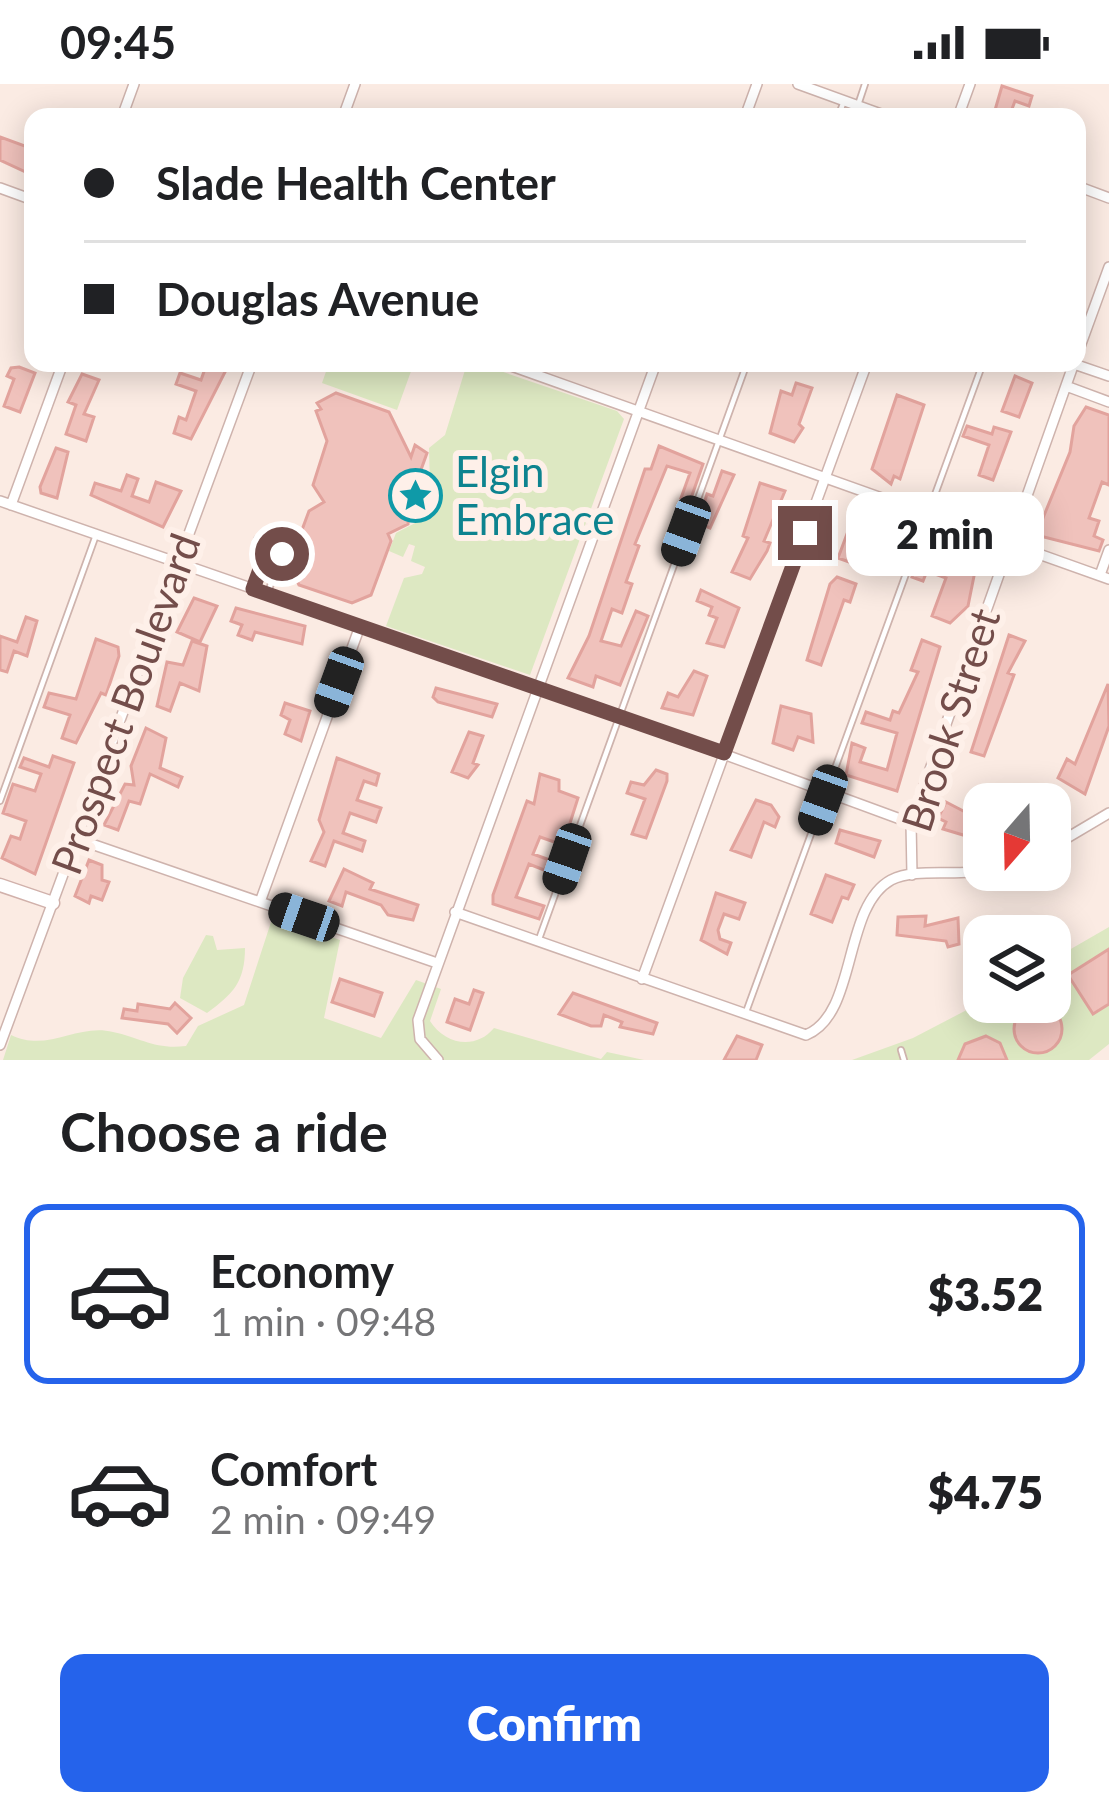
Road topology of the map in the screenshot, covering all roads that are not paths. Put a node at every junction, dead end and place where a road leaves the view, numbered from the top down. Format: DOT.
graph roads {
  1 [pos="798,84"];
  2 [pos="865,84"];
  3 [pos="844,101"];
  4 [pos="858,106"];
  5 [pos="841,108"];
  6 [pos="864,108"];
  7 [pos="1109,267"];
  8 [pos="1086,330"];
  9 [pos="59,372"];
  10 [pos="248,372"];
  11 [pos="529,372"];
  12 [pos="653,372"];
  13 [pos="744,372"];
  14 [pos="864,372"];
  15 [pos="980,372"];
  16 [pos="1071,372"];
  17 [pos="1066,386"];
  18 [pos="1109,402"];
  19 [pos="639,410"];
  20 [pos="720,439"];
  21 [pos="826,476"];
  22 [pos="5,503"];
  23 [pos="928,513"];
  24 [pos="96,535"];
  25 [pos="257,539"];
  26 [pos="1010,542"];
  27 [pos="273,545"];
  28 [pos="1109,550"];
  29 [pos="179,563"];
  30 [pos="1104,577"];
  31 [pos="253,589"];
  32 [pos="268,594"];
  33 [pos="360,626"];
  34 [pos="538,687"];
  35 [pos="620,716"];
  36 [pos="724,753"];
  37 [pos="826,792"];
  38 [pos="0,800"];
  39 [pos="1109,813"];
  40 [pos="911,823"];
  41 [pos="1071,836"];
  42 [pos="77,839"];
  43 [pos="912,875"];
  44 [pos="963,875"];
  45 [pos="0,885"];
  46 [pos="260,902"];
  47 [pos="53,903"];
  48 [pos="455,912"];
  49 [pos="538,942"];
  50 [pos="437,963"];
  51 [pos="641,979"];
  52 [pos="745,1016"];
  53 [pos="0,1045"];
  54 [pos="901,1050"];
  55 [pos="438,1060"];
  56 [pos="904,1060"];
  1 -- 3 [label="street"];
  2 -- 4 [label="lane"];
  3 -- 4 [label="street"];
  3 -- 5 [label="lane"];
  4 -- 6 [label="street"];
  7 -- 8 [label="street, Brook Street"];
  9 -- 22 [label="street"];
  10 -- 29 [label="street, Prospect Boulevard"];
  11 -- 19 [label="street"];
  12 -- 19 [label="street"];
  13 -- 20 [label="lane"];
  14 -- 21 [label="street"];
  15 -- 23 [label="lane"];
  16 -- 17 [label="street, Brook Street"];
  17 -- 18 [label="street"];
  17 -- 26 [label="street, Brook Street"];
  19 -- 20 [label="street"];
  19 -- 34 [label="street"];
  20 -- 21 [label="street"];
  20 -- 35 [label="lane"];
  21 -- 23 [label="street"];
  21 -- 36 [label="street"];
  22 -- 24 [label="street"];
  23 -- 26 [label="street"];
  23 -- 37 [label="lane"];
  24 -- 29 [label="street"];
  24 -- 38 [label="lane"];
  25 -- 27 [label="lane"];
  26 -- 30 [label="street"];
  26 -- 40 [label="street, Brook Street"];
  27 -- 31 [label="lane"];
  27 -- 32 [label="lane"];
  28 -- 30 [label="street"];
  29 -- 31 [label="street"];
  29 -- 42 [label="street, Prospect Boulevard"];
  31 -- 32 [label="street"];
  32 -- 33 [label="street"];
  33 -- 34 [label="street"];
  33 -- 46 [label="street"];
  34 -- 35 [label="street"];
  34 -- 48 [label="street"];
  35 -- 36 [label="street"];
  35 -- 49 [label="lane"];
  36 -- 37 [label="street"];
  36 -- 51 [label="street"];
  37 -- 40 [label="street"];
  37 -- 52 [label="lane"];
  39 -- 41 [label="street"];
  40 -- 43 [label="street, Brook Street"];
  42 -- 46 [label="street"];
  42 -- 47 [label="street, Prospect Boulevard"];
  43 -- 44 [label="street"];
  43 -- 52 [label="street"];
  45 -- 47 [label="street"];
  46 -- 50 [label="street"];
  47 -- 53 [label="street, Prospect Boulevard"];
  48 -- 49 [label="street"];
  48 -- 50 [label="street"];
  49 -- 51 [label="street"];
  50 -- 55 [label="street"];
  51 -- 52 [label="street"];
  54 -- 56 [label="lane"];
}
